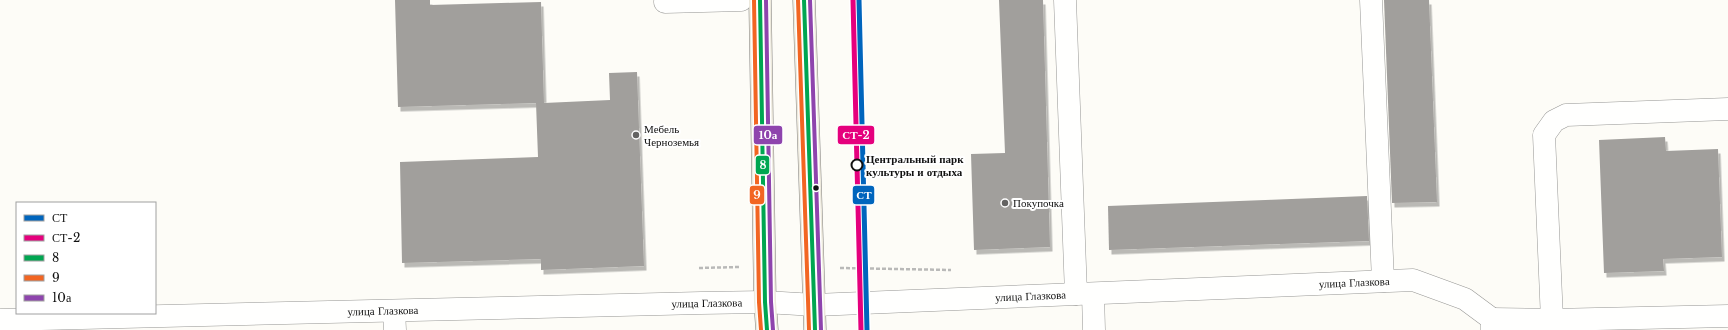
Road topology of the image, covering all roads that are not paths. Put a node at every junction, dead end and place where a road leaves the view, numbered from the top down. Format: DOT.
graph roads {
  1 [pos="741,0"];
  2 [pos="760,0"];
  3 [pos="804,0"];
  4 [pos="1065,0"];
  5 [pos="1371,0"];
  6 [pos="665,2"];
  7 [pos="1728,108"];
  8 [pos="1383,281"];
  9 [pos="1084,294"];
  10 [pos="765,302"];
  11 [pos="815,305"];
  12 [pos="1728,316"];
  13 [pos="0,320"];
  14 [pos="395,320"];
  15 [pos="249,322"];
  16 [pos="68,324"];
  17 [pos="1492,325"];
  18 [pos="1554,325"];
  19 [pos="767,330"];
  20 [pos="815,330"];
  21 [pos="1094,330"];
  1 -- 6 [label="street"];
  2 -- 10 [label="main road"];
  3 -- 11 [label="main road"];
  4 -- 9 [label="street"];
  5 -- 8 [label="street"];
  7 -- 18 [label="street"];
  8 -- 9 [label="street, улица Глазкова"];
  8 -- 17 [label="street, улица Глазкова"];
  9 -- 11 [label="street, улица Глазкова"];
  9 -- 21 [label="street"];
  10 -- 11 [label="street, улица Глазкова"];
  10 -- 14 [label="street, улица Глазкова"];
  10 -- 19 [label="main road"];
  11 -- 20 [label="main road"];
  12 -- 18 [label="street"];
  13 -- 16 [label="street, улица Глазкова"];
  14 -- 15 [label="street, улица Глазкова"];
  15 -- 16 [label="street, улица Глазкова"];
  17 -- 18 [label="street"];
}
